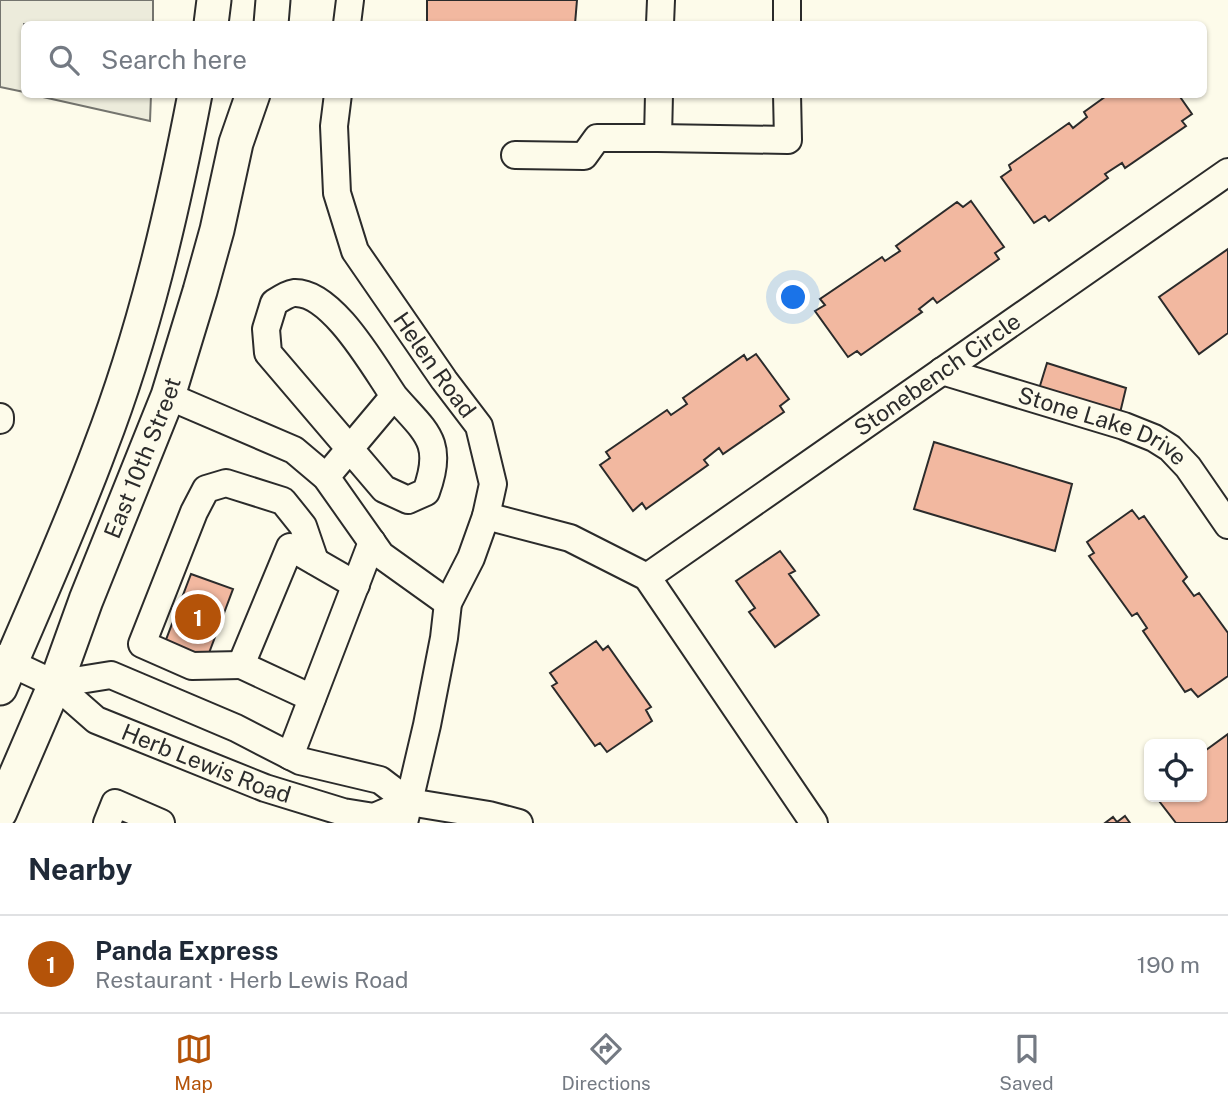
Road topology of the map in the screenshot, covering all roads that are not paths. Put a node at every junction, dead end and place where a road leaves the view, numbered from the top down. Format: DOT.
graph roads {
  1 [pos="214,0"];
  2 [pos="273,0"];
  3 [pos="350,0"];
  4 [pos="660,0"];
  5 [pos="787,0"];
  6 [pos="211,21"];
  7 [pos="271,21"];
  8 [pos="347,21"];
  9 [pos="660,21"];
  10 [pos="787,21"];
  11 [pos="194,98"];
  12 [pos="252,98"];
  13 [pos="338,98"];
  14 [pos="659,98"];
  15 [pos="787,98"];
  16 [pos="658,138"];
  17 [pos="515,155"];
  18 [pos="1228,172"];
  19 [pos="942,371"];
  20 [pos="168,396"];
  21 [pos="394,396"];
  22 [pos="350,451"];
  23 [pos="326,477"];
  24 [pos="486,516"];
  25 [pos="1228,526"];
  26 [pos="372,542"];
  27 [pos="314,561"];
  28 [pos="647,577"];
  29 [pos="356,585"];
  30 [pos="448,603"];
  31 [pos="241,665"];
  32 [pos="4,669"];
  33 [pos="55,684"];
  34 [pos="312,698"];
  35 [pos="290,756"];
  36 [pos="407,812"];
  37 [pos="0,813"];
  38 [pos="107,823"];
  39 [pos="161,823"];
  40 [pos="519,823"];
  41 [pos="814,823"];
  1 -- 6 [label="main road"];
  2 -- 7 [label="main road"];
  3 -- 8 [label="street"];
  4 -- 9 [label="street"];
  5 -- 10 [label="street"];
  11 -- 32 [label="main road, East 10th Street"];
  12 -- 20 [label="main road, East 10th Street"];
  13 -- 24 [label="street, Helen Road"];
  14 -- 16 [label="street"];
  15 -- 16 [label="street"];
  16 -- 17 [label="street"];
  18 -- 19 [label="street, Stonebench Circle"];
  19 -- 25 [label="street, Stone Lake Drive"];
  19 -- 28 [label="street, Stonebench Circle"];
  20 -- 23 [label="street"];
  20 -- 33 [label="main road, East 10th Street"];
  21 -- 22 [label="street"];
  21 -- 22 [label="street"];
  21 -- 22 [label="street"];
  22 -- 23 [label="street"];
  23 -- 26 [label="street"];
  24 -- 28 [label="street"];
  24 -- 30 [label="street, Helen Road"];
  26 -- 29 [label="street"];
  26 -- 30 [label="street"];
  27 -- 29 [label="street"];
  27 -- 31 [label="street"];
  27 -- 31 [label="street"];
  28 -- 41 [label="street"];
  29 -- 34 [label="street"];
  30 -- 36 [label="street, Helen Road"];
  31 -- 34 [label="street"];
  32 -- 33 [label="street, Herb Lewis Road"];
  33 -- 35 [label="street, Herb Lewis Road"];
  33 -- 36 [label="street, Herb Lewis Road"];
  33 -- 37 [label="main road, East 10th Street"];
  34 -- 35 [label="street"];
  35 -- 36 [label="street, Herb Lewis Road"];
  36 -- 40 [label="street, Herb Lewis Road"];
  38 -- 39 [label="street"];
}
